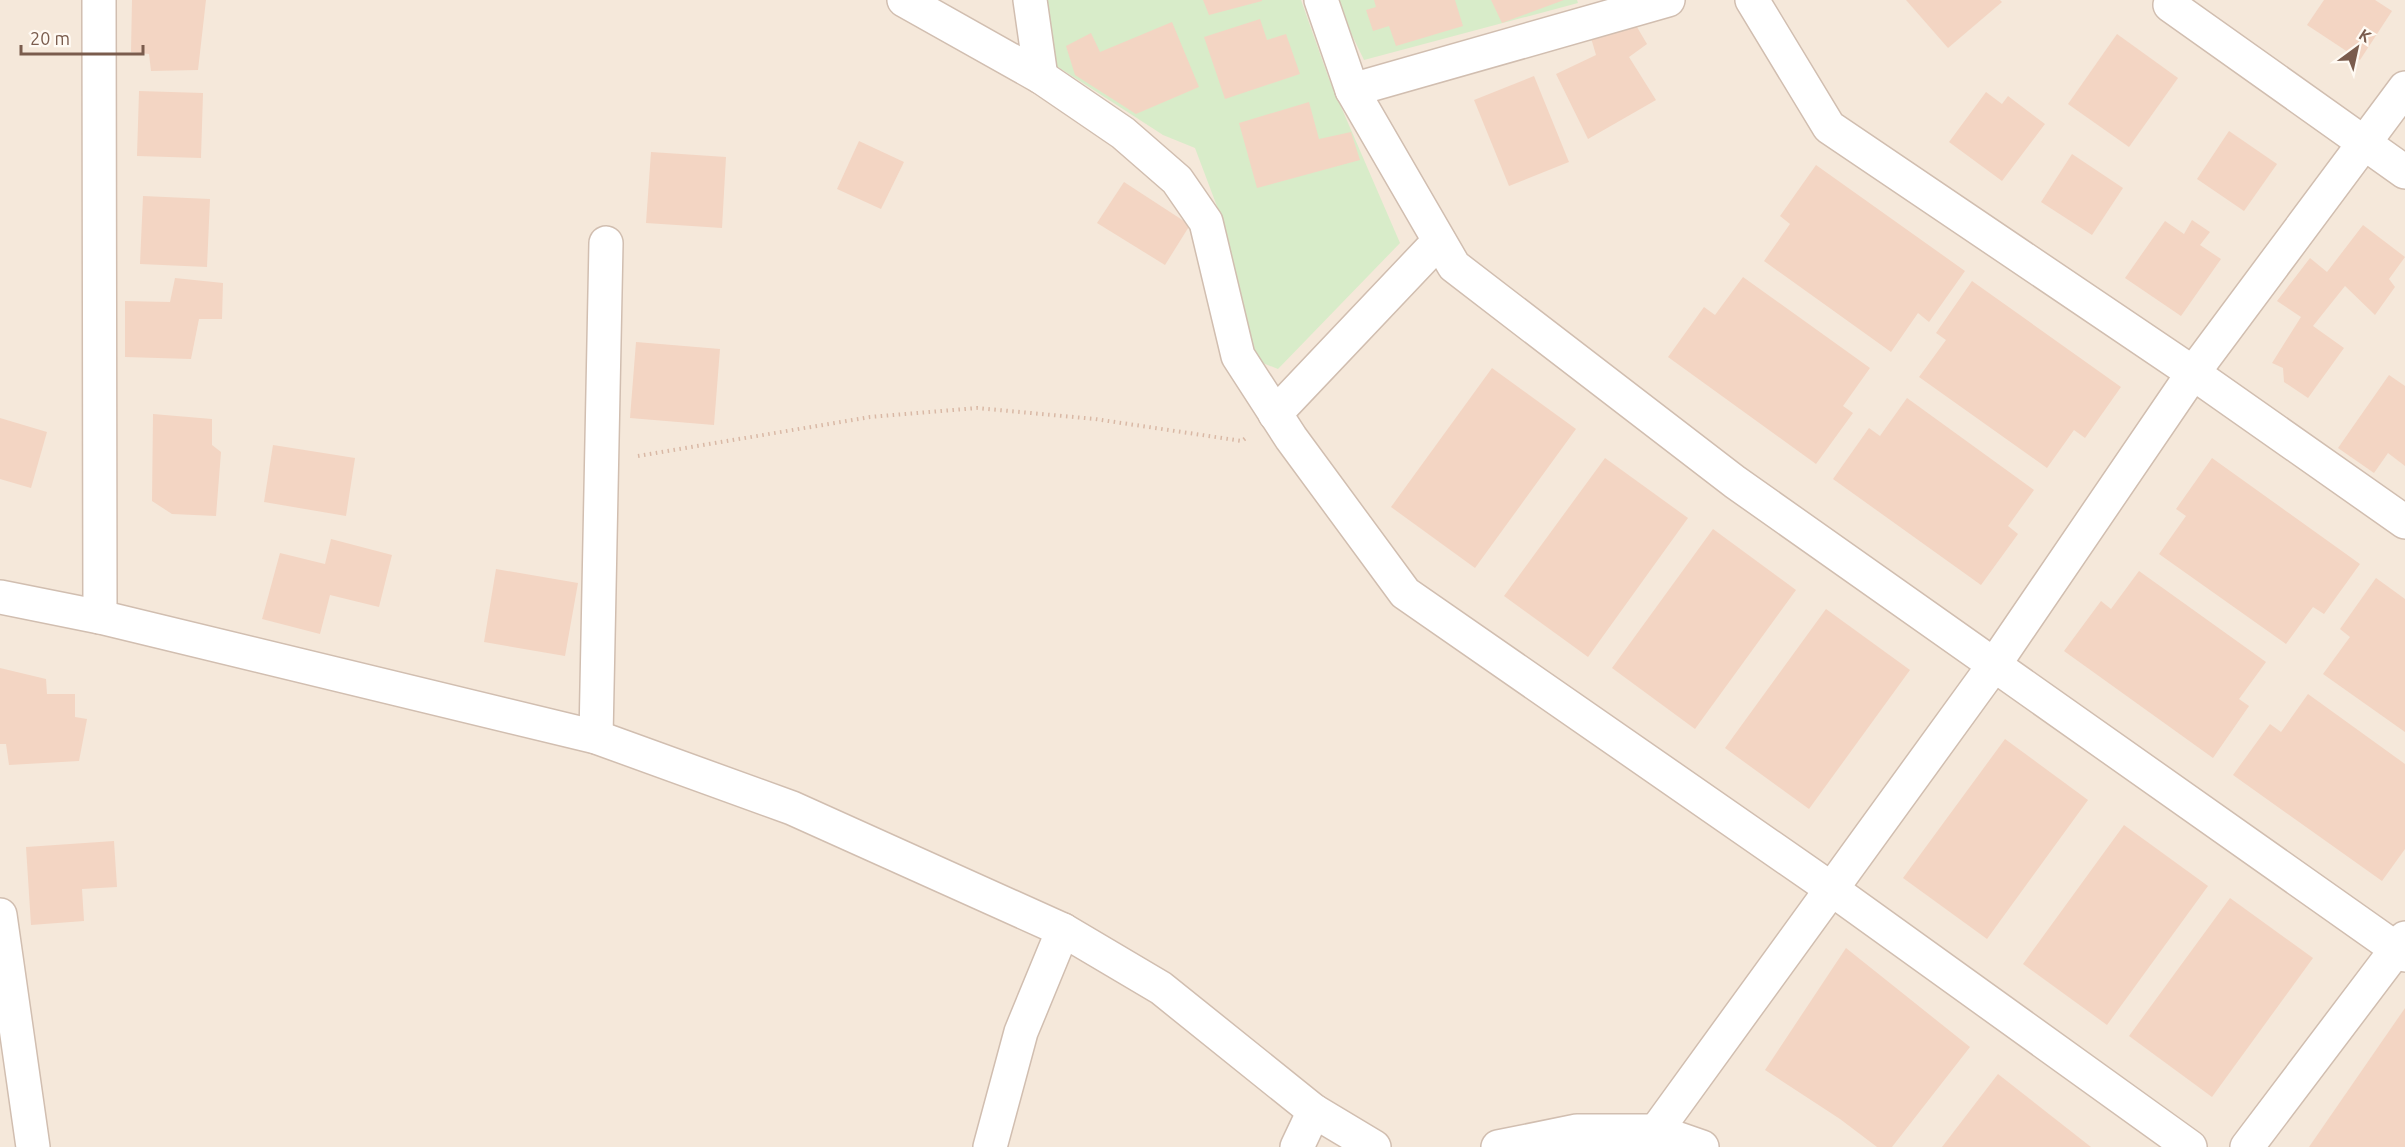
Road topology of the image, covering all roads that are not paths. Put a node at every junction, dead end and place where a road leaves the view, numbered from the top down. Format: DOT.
graph roads {
  1 [pos="99,0"];
  2 [pos="904,0"];
  3 [pos="1030,0"];
  4 [pos="1321,0"];
  5 [pos="1668,0"];
  6 [pos="1752,0"];
  7 [pos="2170,4"];
  8 [pos="1598,10"];
  9 [pos="1041,77"];
  10 [pos="2405,88"];
  11 [pos="1352,90"];
  12 [pos="2364,142"];
  13 [pos="2405,172"];
  14 [pos="1439,241"];
  15 [pos="606,243"];
  16 [pos="2193,373"];
  17 [pos="1275,414"];
  18 [pos="2405,522"];
  19 [pos="0,597"];
  20 [pos="100,617"];
  21 [pos="1994,665"];
  22 [pos="596,737"];
  23 [pos="1830,888"];
  24 [pos="0,915"];
  25 [pos="1063,930"];
  26 [pos="2402,948"];
  27 [pos="1314,1111"];
  28 [pos="1656,1131"];
  29 [pos="33,1147"];
  30 [pos="990,1147"];
  31 [pos="1297,1147"];
  32 [pos="1374,1147"];
  33 [pos="1498,1147"];
  34 [pos="1702,1147"];
  35 [pos="2190,1147"];
  36 [pos="2247,1147"];
  1 -- 20 [label="street"];
  2 -- 9 [label="street"];
  3 -- 9 [label="street"];
  4 -- 11 [label="street"];
  5 -- 8 [label="street"];
  6 -- 16 [label="street"];
  7 -- 12 [label="street"];
  8 -- 11 [label="street"];
  9 -- 17 [label="street"];
  10 -- 12 [label="street"];
  11 -- 14 [label="street"];
  12 -- 13 [label="street"];
  12 -- 16 [label="street"];
  14 -- 17 [label="street"];
  14 -- 21 [label="street"];
  15 -- 22 [label="street"];
  16 -- 18 [label="street"];
  16 -- 21 [label="street"];
  17 -- 23 [label="street"];
  19 -- 20 [label="street"];
  20 -- 22 [label="street"];
  21 -- 23 [label="street"];
  21 -- 26 [label="street"];
  22 -- 25 [label="street"];
  23 -- 28 [label="street"];
  23 -- 35 [label="street"];
  24 -- 29 [label="street"];
  25 -- 27 [label="street"];
  25 -- 30 [label="street"];
  26 -- 36 [label="street"];
  27 -- 31 [label="street"];
  27 -- 32 [label="street"];
  28 -- 33 [label="street"];
  28 -- 34 [label="street"];
}
